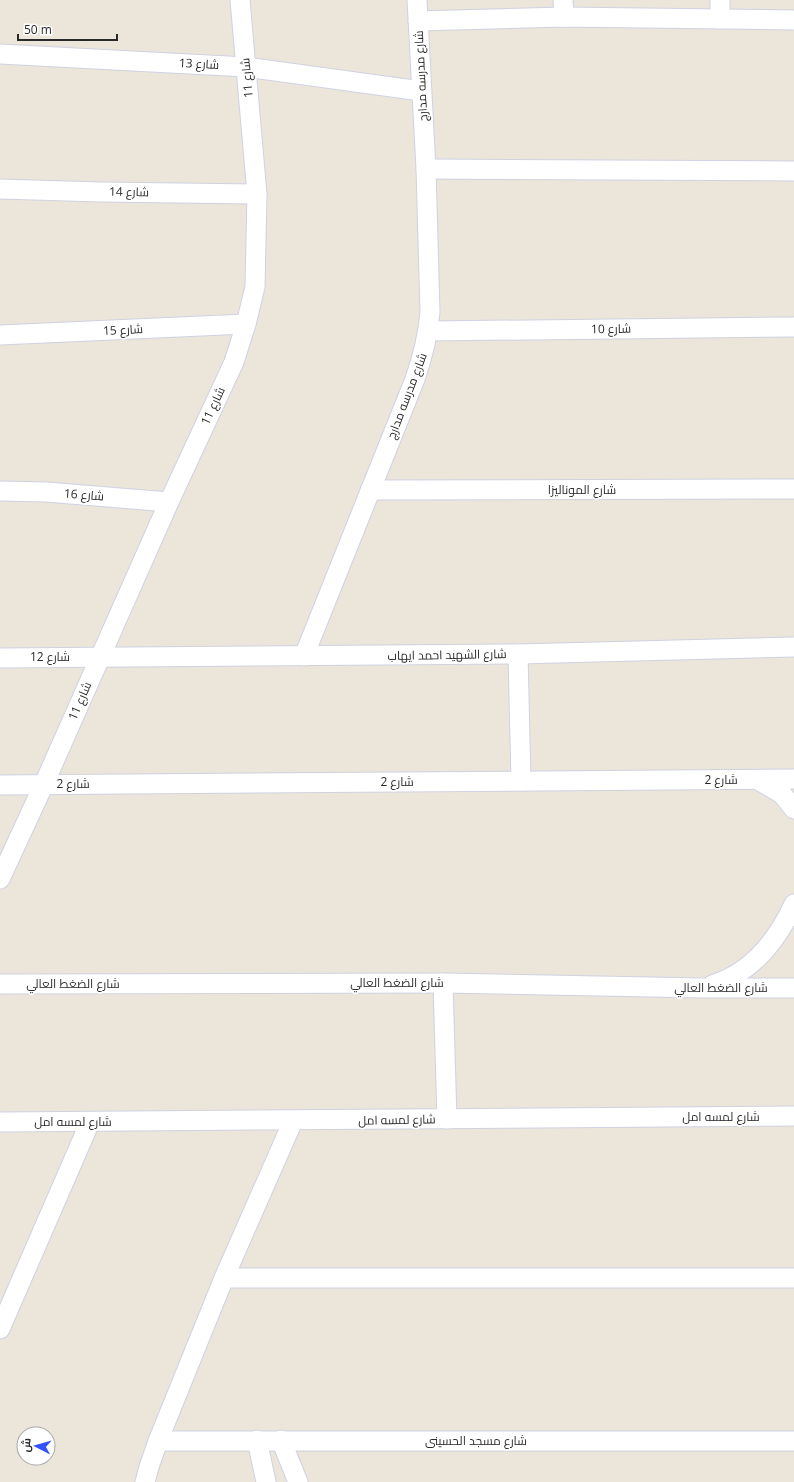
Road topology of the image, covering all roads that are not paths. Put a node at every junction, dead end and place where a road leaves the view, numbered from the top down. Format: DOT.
graph roads {
  1 [pos="240,0"];
  2 [pos="416,0"];
  3 [pos="720,0"];
  4 [pos="564,8"];
  5 [pos="720,19"];
  6 [pos="794,20"];
  7 [pos="418,21"];
  8 [pos="0,54"];
  9 [pos="246,67"];
  10 [pos="421,91"];
  11 [pos="426,169"];
  12 [pos="794,171"];
  13 [pos="0,189"];
  14 [pos="257,194"];
  15 [pos="246,324"];
  16 [pos="794,327"];
  17 [pos="428,331"];
  18 [pos="0,335"];
  19 [pos="370,490"];
  20 [pos="794,490"];
  21 [pos="0,491"];
  22 [pos="169,502"];
  23 [pos="794,647"];
  24 [pos="518,654"];
  25 [pos="304,656"];
  26 [pos="99,657"];
  27 [pos="0,658"];
  28 [pos="794,779"];
  29 [pos="757,780"];
  30 [pos="521,781"];
  31 [pos="44,784"];
  32 [pos="0,785"];
  33 [pos="794,809"];
  34 [pos="0,879"];
  35 [pos="794,904"];
  36 [pos="443,983"];
  37 [pos="0,984"];
  38 [pos="702,988"];
  39 [pos="794,988"];
  40 [pos="794,1116"];
  41 [pos="447,1119"];
  42 [pos="292,1121"];
  43 [pos="0,1122"];
  44 [pos="90,1122"];
  45 [pos="224,1278"];
  46 [pos="794,1278"];
  47 [pos="0,1329"];
  48 [pos="257,1440"];
  49 [pos="281,1440"];
  50 [pos="158,1441"];
  51 [pos="794,1441"];
  52 [pos="145,1482"];
  53 [pos="266,1482"];
  54 [pos="298,1482"];
  1 -- 9 [label="street, شارع 11"];
  2 -- 7 [label="street, شارع مدرسه مدارج"];
  3 -- 5 [label="street"];
  4 -- 5 [label="street"];
  4 -- 7 [label="street"];
  5 -- 6 [label="street"];
  7 -- 10 [label="street, شارع مدرسه مدارج"];
  8 -- 9 [label="street, شارع 13"];
  9 -- 10 [label="street, شارع 13"];
  9 -- 14 [label="street, شارع 11"];
  10 -- 11 [label="street, شارع مدرسه مدارج"];
  11 -- 12 [label="street"];
  11 -- 17 [label="street, شارع مدرسه مدارج"];
  13 -- 14 [label="street, شارع 14"];
  14 -- 15 [label="street, شارع 11"];
  15 -- 18 [label="street, شارع 15"];
  15 -- 22 [label="street, شارع 11"];
  16 -- 17 [label="street, شارع 10"];
  17 -- 19 [label="street, شارع مدرسه مدارج"];
  19 -- 20 [label="street, شارع الموناليزا"];
  19 -- 25 [label="street, شارع مدرسه مدارج"];
  21 -- 22 [label="street, شارع 16"];
  22 -- 26 [label="street, شارع 11"];
  23 -- 24 [label="street, شارع الشهيد احمد ايهاب"];
  24 -- 25 [label="street, شارع الشهيد احمد ايهاب"];
  24 -- 30 [label="street"];
  25 -- 26 [label="street, شارع الشهيد احمد ايهاب"];
  26 -- 27 [label="street, شارع 12"];
  26 -- 31 [label="street, شارع 11"];
  28 -- 29 [label="street, شارع 2"];
  29 -- 30 [label="street, شارع 2"];
  29 -- 33 [label="street"];
  30 -- 31 [label="street, شارع 2"];
  31 -- 32 [label="street, شارع 2"];
  31 -- 34 [label="street, شارع 11"];
  35 -- 38 [label="street"];
  36 -- 37 [label="street, شارع الضغط العالي"];
  36 -- 38 [label="street, شارع الضغط العالي"];
  36 -- 41 [label="street"];
  38 -- 39 [label="street, شارع الضغط العالي"];
  40 -- 41 [label="street, شارع لمسه امل"];
  41 -- 42 [label="street, شارع لمسه امل"];
  42 -- 44 [label="street, شارع لمسه امل"];
  42 -- 45 [label="street"];
  43 -- 44 [label="street, شارع لمسه امل"];
  44 -- 47 [label="street"];
  45 -- 46 [label="street"];
  45 -- 50 [label="street"];
  48 -- 49 [label="street, شارع مسجد الحسينى"];
  48 -- 50 [label="street, شارع مسجد الحسينى"];
  48 -- 53 [label="street"];
  49 -- 51 [label="street, شارع مسجد الحسينى"];
  49 -- 54 [label="street"];
  50 -- 52 [label="street"];
}
